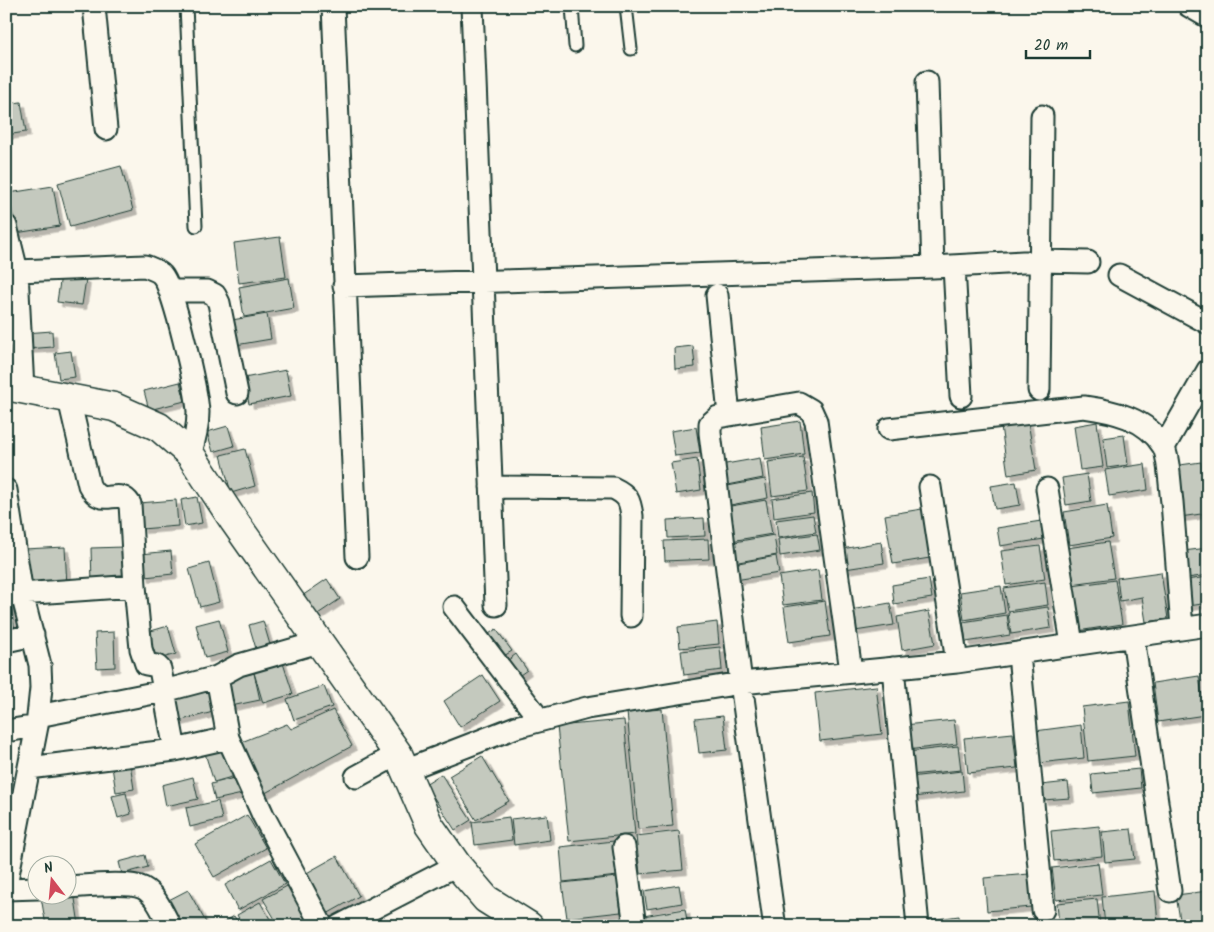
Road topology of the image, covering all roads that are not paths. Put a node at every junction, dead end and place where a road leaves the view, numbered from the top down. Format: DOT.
graph roads {
  1 [pos="94,6"];
  2 [pos="186,6"];
  3 [pos="333,6"];
  4 [pos="472,6"];
  5 [pos="572,6"];
  6 [pos="626,6"];
  7 [pos="1189,6"];
  8 [pos="1208,17"];
  9 [pos="575,46"];
  10 [pos="631,49"];
  11 [pos="927,82"];
  12 [pos="1042,116"];
  13 [pos="106,128"];
  14 [pos="6,226"];
  15 [pos="196,226"];
  16 [pos="1040,261"];
  17 [pos="1088,262"];
  18 [pos="944,266"];
  19 [pos="17,272"];
  20 [pos="1119,275"];
  21 [pos="484,282"];
  22 [pos="344,286"];
  23 [pos="171,291"];
  24 [pos="717,295"];
  25 [pos="1208,323"];
  26 [pos="1208,370"];
  27 [pos="15,388"];
  28 [pos="1038,390"];
  29 [pos="237,393"];
  30 [pos="961,396"];
  31 [pos="69,399"];
  32 [pos="729,415"];
  33 [pos="888,428"];
  34 [pos="1164,447"];
  35 [pos="190,454"];
  36 [pos="491,487"];
  37 [pos="930,487"];
  38 [pos="1047,489"];
  39 [pos="6,490"];
  40 [pos="357,557"];
  41 [pos="135,586"];
  42 [pos="14,595"];
  43 [pos="496,605"];
  44 [pos="454,607"];
  45 [pos="631,616"];
  46 [pos="1208,625"];
  47 [pos="1182,628"];
  48 [pos="33,636"];
  49 [pos="1133,636"];
  50 [pos="6,641"];
  51 [pos="320,642"];
  52 [pos="1072,644"];
  53 [pos="1019,654"];
  54 [pos="957,662"];
  55 [pos="892,668"];
  56 [pos="851,671"];
  57 [pos="217,677"];
  58 [pos="741,683"];
  59 [pos="164,691"];
  60 [pos="540,720"];
  61 [pos="38,721"];
  62 [pos="6,731"];
  63 [pos="228,738"];
  64 [pos="175,750"];
  65 [pos="402,762"];
  66 [pos="29,768"];
  67 [pos="356,777"];
  68 [pos="624,847"];
  69 [pos="457,865"];
  70 [pos="6,885"];
  71 [pos="78,887"];
  72 [pos="28,888"];
  73 [pos="6,889"];
  74 [pos="1170,892"];
  75 [pos="1043,910"];
  76 [pos="774,921"];
  77 [pos="170,926"];
  78 [pos="322,926"];
  79 [pos="339,926"];
  80 [pos="529,926"];
  81 [pos="635,926"];
  82 [pos="918,926"];
  1 -- 13 [label="street"];
  2 -- 15 [label="lane"];
  3 -- 22 [label="street"];
  4 -- 21 [label="street"];
  5 -- 9 [label="lane"];
  6 -- 10 [label="lane"];
  7 -- 8 [label="street"];
  11 -- 18 [label="street"];
  12 -- 16 [label="street"];
  14 -- 19 [label="street"];
  16 -- 17 [label="street"];
  16 -- 18 [label="street"];
  16 -- 28 [label="street"];
  18 -- 21 [label="street"];
  18 -- 30 [label="street"];
  19 -- 23 [label="street"];
  19 -- 27 [label="street"];
  20 -- 25 [label="street"];
  21 -- 22 [label="street"];
  21 -- 36 [label="street"];
  22 -- 40 [label="street"];
  23 -- 29 [label="street"];
  23 -- 35 [label="street"];
  24 -- 32 [label="street"];
  26 -- 34 [label="street"];
  27 -- 31 [label="street"];
  31 -- 35 [label="street"];
  31 -- 41 [label="street"];
  32 -- 56 [label="street"];
  32 -- 58 [label="street"];
  33 -- 34 [label="street"];
  34 -- 47 [label="street"];
  35 -- 51 [label="street"];
  36 -- 43 [label="street"];
  36 -- 45 [label="street"];
  37 -- 54 [label="street"];
  38 -- 52 [label="street"];
  39 -- 42 [label="street"];
  41 -- 42 [label="street"];
  41 -- 59 [label="street"];
  42 -- 48 [label="street"];
  44 -- 60 [label="street"];
  46 -- 47 [label="street"];
  47 -- 49 [label="street"];
  48 -- 50 [label="street"];
  48 -- 61 [label="street"];
  49 -- 52 [label="street"];
  49 -- 74 [label="street"];
  51 -- 57 [label="street"];
  51 -- 65 [label="street"];
  52 -- 53 [label="street"];
  53 -- 54 [label="street"];
  53 -- 75 [label="street"];
  54 -- 55 [label="street"];
  55 -- 56 [label="street"];
  55 -- 82 [label="street"];
  56 -- 58 [label="street"];
  57 -- 59 [label="street"];
  57 -- 63 [label="street"];
  58 -- 60 [label="street"];
  58 -- 76 [label="street"];
  59 -- 61 [label="street"];
  59 -- 64 [label="street"];
  60 -- 65 [label="street"];
  61 -- 62 [label="street"];
  61 -- 66 [label="street"];
  63 -- 64 [label="street"];
  63 -- 78 [label="street"];
  64 -- 66 [label="street"];
  65 -- 67 [label="street"];
  65 -- 69 [label="street"];
  66 -- 70 [label="street"];
  68 -- 81 [label="street"];
  69 -- 79 [label="street"];
  69 -- 80 [label="street"];
  71 -- 77 [label="street"];
  72 -- 73 [label="street"];
}
